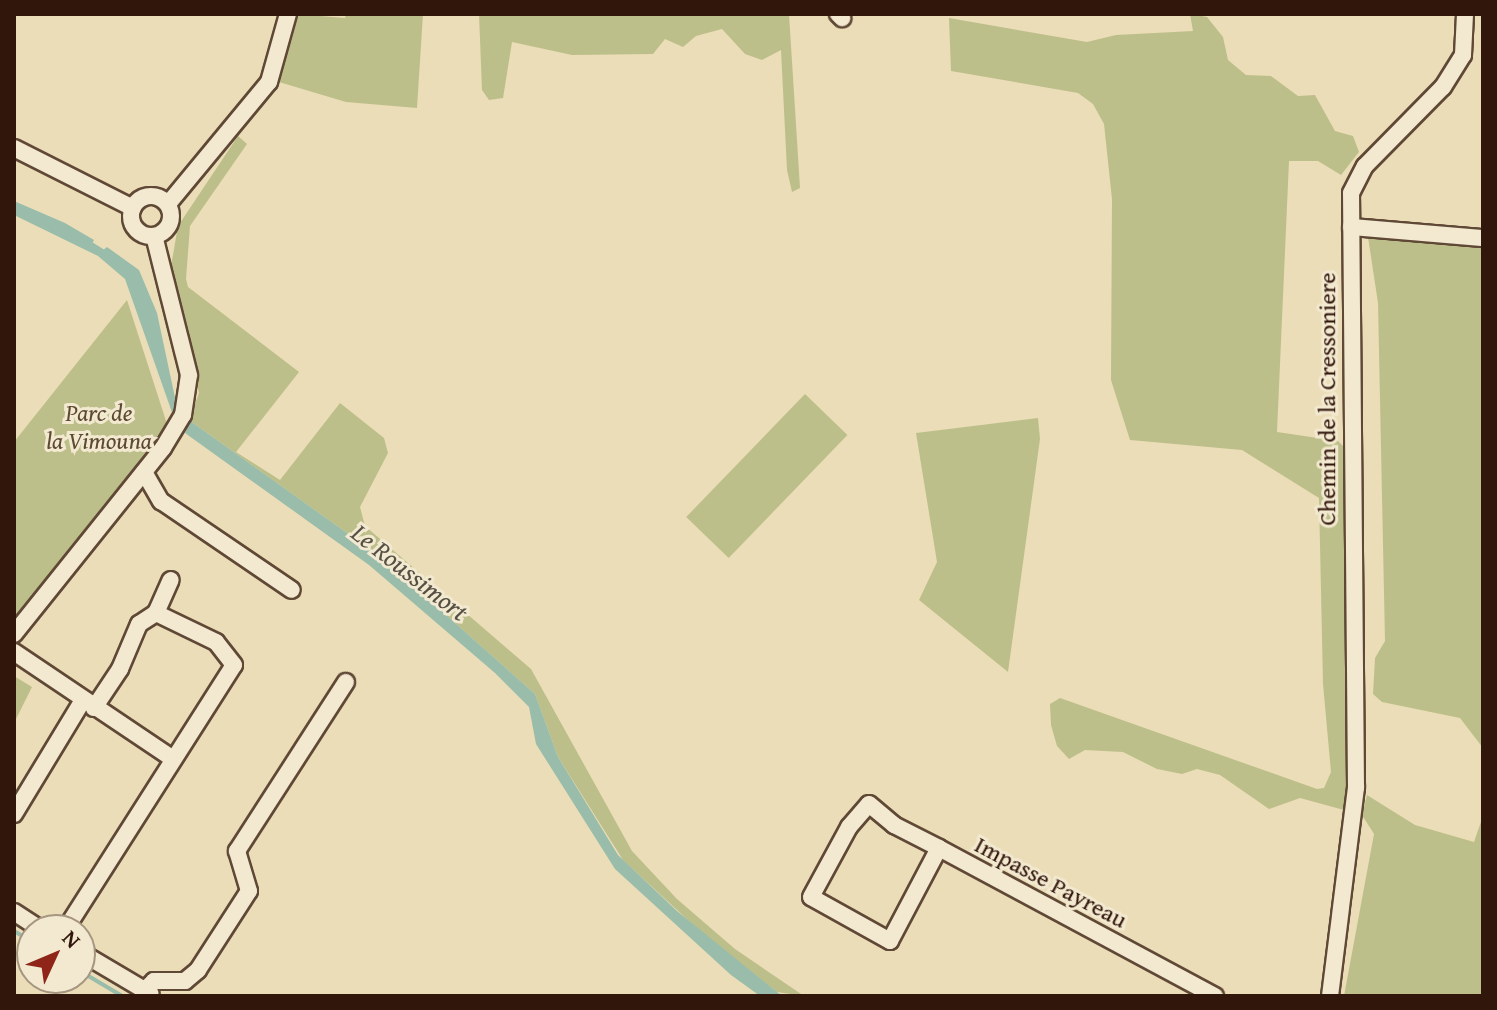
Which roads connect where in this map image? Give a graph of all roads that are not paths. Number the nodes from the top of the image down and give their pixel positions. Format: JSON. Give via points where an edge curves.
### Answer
{"nodes":[{"id":1,"x":288,"y":14,"type":"edge"},
{"id":2,"x":1465,"y":14,"type":"edge"},
{"id":3,"x":14,"y":148,"type":"edge"},
{"id":4,"x":168,"y":204,"type":"junction"},
{"id":5,"x":133,"y":208,"type":"junction"},
{"id":6,"x":1351,"y":227,"type":"junction"},
{"id":7,"x":154,"y":236,"type":"junction"},
{"id":8,"x":1483,"y":238,"type":"edge"},
{"id":9,"x":144,"y":472,"type":"junction"},
{"id":10,"x":171,"y":580,"type":"dead end"},
{"id":11,"x":292,"y":590,"type":"dead end"},
{"id":12,"x":156,"y":613,"type":"junction"},
{"id":13,"x":14,"y":635,"type":"edge"},
{"id":14,"x":14,"y":652,"type":"edge"},
{"id":15,"x":346,"y":682,"type":"dead end"},
{"id":16,"x":89,"y":704,"type":"junction"},
{"id":17,"x":173,"y":759,"type":"junction"},
{"id":18,"x":14,"y":814,"type":"edge"},
{"id":19,"x":939,"y":848,"type":"junction"},
{"id":20,"x":75,"y":914,"type":"edge"},
{"id":21,"x":96,"y":962,"type":"edge"},
{"id":22,"x":149,"y":993,"type":"edge"},
{"id":23,"x":1215,"y":996,"type":"edge"},
{"id":24,"x":1330,"y":996,"type":"edge"}],
"edges":[{"from":1,"to":4,"type":"street","via":[[269,82]]},
{"from":2,"to":6,"type":"street","name":"Chemin de la Cressoniere","via":[[1463,55],[1427,109],[1356,180]]},
{"from":3,"to":5,"type":"street"},
{"from":4,"to":5,"type":"street","via":[[149,196]]},
{"from":4,"to":7,"type":"street","via":[[169,224]]},
{"from":5,"to":7,"type":"street","via":[[137,230]]},
{"from":6,"to":8,"type":"street"},
{"from":6,"to":24,"type":"street","name":"Chemin de la Cressoniere","via":[[1357,748]]},
{"from":7,"to":9,"type":"street","via":[[189,375],[180,422]]},
{"from":9,"to":11,"type":"street","via":[[161,501]]},
{"from":9,"to":13,"type":"street"},
{"from":10,"to":12,"type":"street"},
{"from":12,"to":16,"type":"street","via":[[139,624],[120,669]]},
{"from":12,"to":17,"type":"street","via":[[216,642],[234,665],[227,684]]},
{"from":13,"to":14,"type":"street"},
{"from":14,"to":16,"type":"street"},
{"from":15,"to":22,"type":"street","via":[[237,851],[237,864],[249,877],[249,891],[198,970],[185,981],[154,981]]},
{"from":16,"to":17,"type":"street"},
{"from":16,"to":18,"type":"street"},
{"from":17,"to":20,"type":"street"},
{"from":19,"to":19,"type":"street","name":"Impasse Payreau","via":[[869,804],[849,827],[813,902],[890,941]]},
{"from":19,"to":23,"type":"street","name":"Impasse Payreau"},
{"from":21,"to":22,"type":"street"}]}
